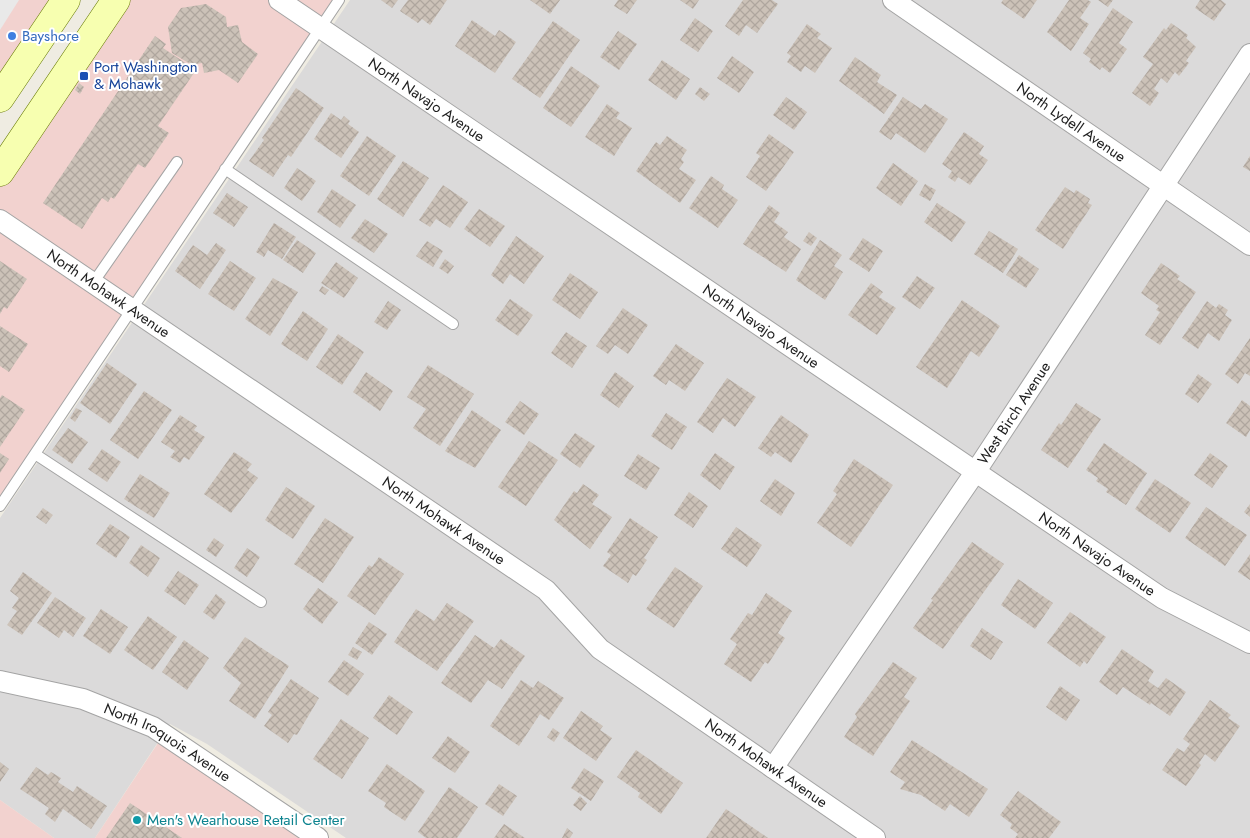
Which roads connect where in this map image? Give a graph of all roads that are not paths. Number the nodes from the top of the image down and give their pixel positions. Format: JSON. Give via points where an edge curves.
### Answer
{"nodes":[{"id":1,"x":66,"y":0,"type":"edge"},
{"id":2,"x":116,"y":0,"type":"edge"},
{"id":3,"x":279,"y":0,"type":"edge"},
{"id":4,"x":339,"y":0,"type":"edge"},
{"id":5,"x":893,"y":0,"type":"edge"},
{"id":6,"x":320,"y":27,"type":"junction"},
{"id":7,"x":1250,"y":54,"type":"edge"},
{"id":8,"x":0,"y":98,"type":"edge"},
{"id":9,"x":177,"y":162,"type":"dead end"},
{"id":10,"x":225,"y":169,"type":"junction"},
{"id":11,"x":0,"y":172,"type":"edge"},
{"id":12,"x":1163,"y":186,"type":"junction"},
{"id":13,"x":0,"y":220,"type":"edge"},
{"id":14,"x":1250,"y":245,"type":"edge"},
{"id":15,"x":94,"y":283,"type":"junction"},
{"id":16,"x":132,"y":308,"type":"junction"},
{"id":17,"x":453,"y":324,"type":"dead end"},
{"id":18,"x":35,"y":454,"type":"junction"},
{"id":19,"x":976,"y":471,"type":"junction"},
{"id":20,"x":0,"y":506,"type":"edge"},
{"id":21,"x":261,"y":602,"type":"dead end"},
{"id":22,"x":1250,"y":643,"type":"edge"},
{"id":23,"x":0,"y":682,"type":"edge"},
{"id":24,"x":773,"y":768,"type":"junction"},
{"id":25,"x":318,"y":838,"type":"edge"},
{"id":26,"x":875,"y":838,"type":"edge"}],
"edges":[{"from":1,"to":8,"type":"main road"},
{"from":2,"to":11,"type":"main road"},
{"from":3,"to":6,"type":"street","name":"North Navajo Avenue"},
{"from":4,"to":6,"type":"lane"},
{"from":5,"to":12,"type":"street","name":"North Lydell Avenue"},
{"from":6,"to":10,"type":"lane"},
{"from":6,"to":19,"type":"street","name":"North Navajo Avenue"},
{"from":7,"to":12,"type":"street","name":"West Birch Avenue"},
{"from":9,"to":15,"type":"lane"},
{"from":10,"to":16,"type":"lane"},
{"from":10,"to":17,"type":"lane"},
{"from":12,"to":14,"type":"street","name":"North Lydell Avenue"},
{"from":12,"to":19,"type":"street","name":"West Birch Avenue"},
{"from":13,"to":15,"type":"street","name":"North Mohawk Avenue"},
{"from":15,"to":16,"type":"street","name":"North Mohawk Avenue"},
{"from":16,"to":18,"type":"lane"},
{"from":16,"to":24,"type":"street","name":"North Mohawk Avenue","via":[[546,590],[600,649]]},
{"from":18,"to":20,"type":"lane"},
{"from":18,"to":21,"type":"lane"},
{"from":19,"to":22,"type":"street","name":"North Navajo Avenue","via":[[1162,598]]},
{"from":19,"to":24,"type":"street","name":"West Birch Avenue"},
{"from":23,"to":25,"type":"street","name":"North Iroquois Avenue","via":[[82,699],[153,728]]},
{"from":24,"to":26,"type":"street","name":"North Mohawk Avenue"}]}
